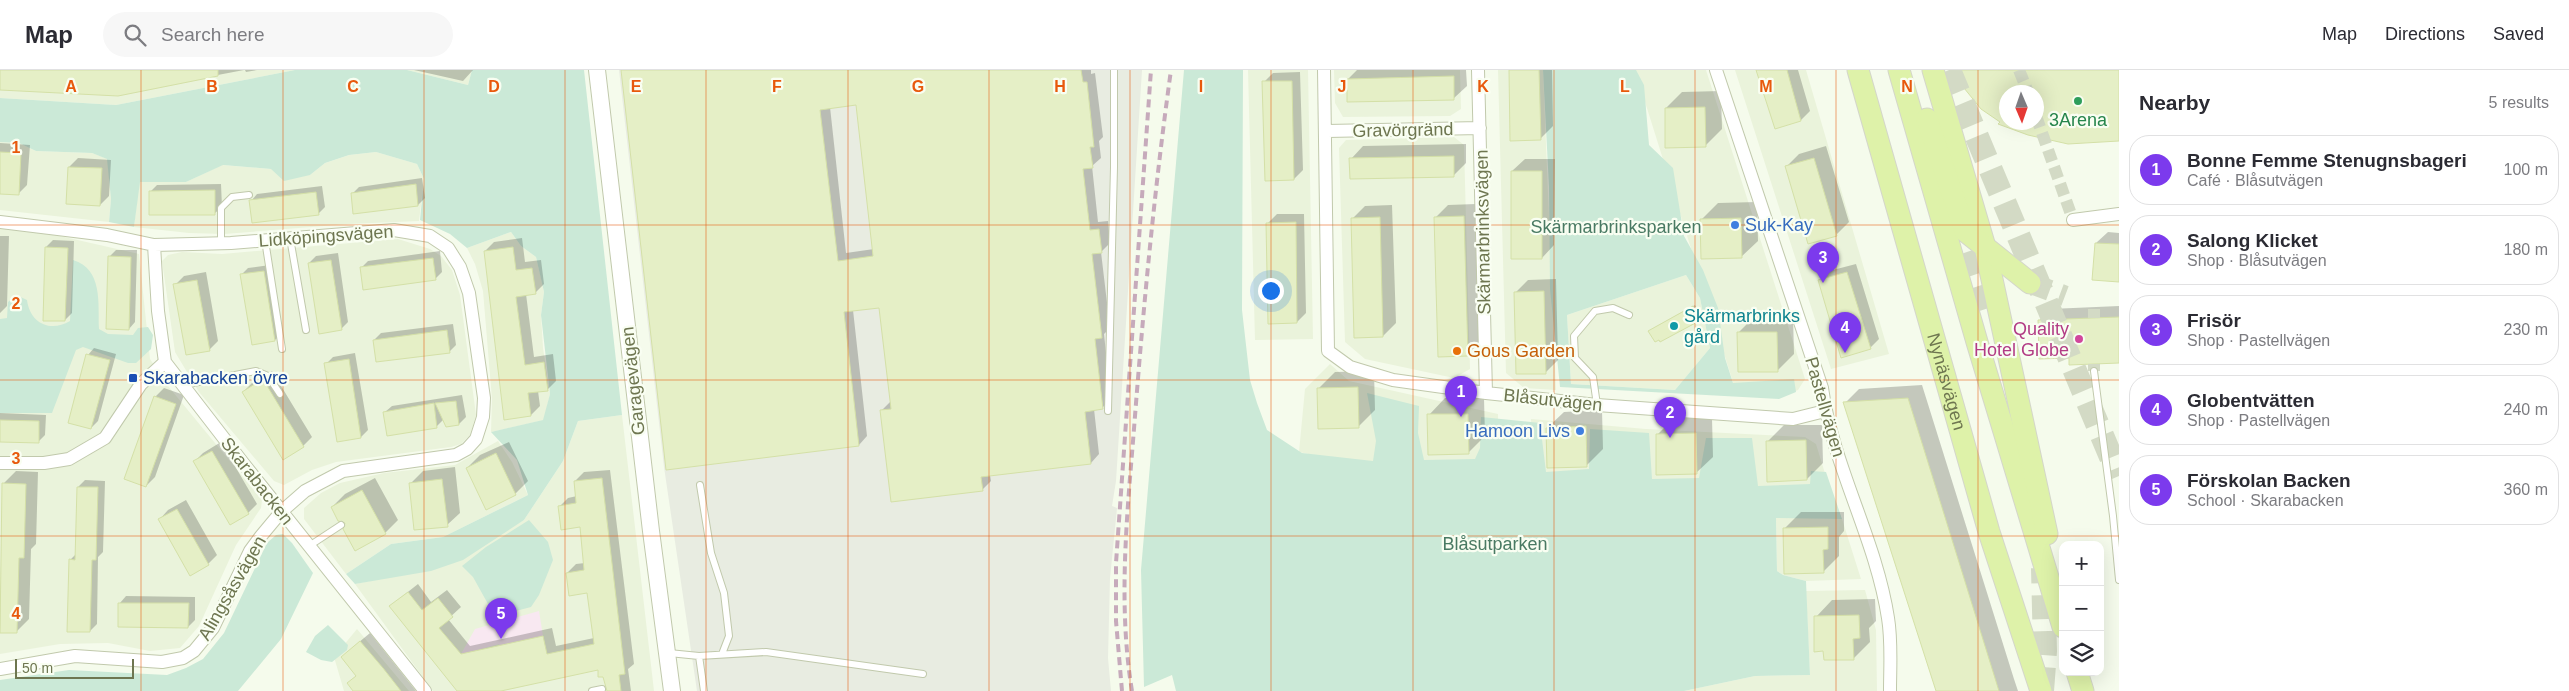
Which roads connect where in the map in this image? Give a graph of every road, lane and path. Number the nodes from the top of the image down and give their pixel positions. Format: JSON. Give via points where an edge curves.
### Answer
{"nodes":[{"id":1,"x":597,"y":70,"type":"edge"},
{"id":2,"x":1114,"y":70,"type":"edge"},
{"id":3,"x":1324,"y":70,"type":"edge"},
{"id":4,"x":1478,"y":70,"type":"edge"},
{"id":5,"x":1716,"y":70,"type":"edge"},
{"id":6,"x":1858,"y":70,"type":"edge"},
{"id":7,"x":1900,"y":70,"type":"edge"},
{"id":8,"x":1911,"y":70,"type":"edge"},
{"id":9,"x":1933,"y":70,"type":"edge"},
{"id":10,"x":1480,"y":128,"type":"junction"},
{"id":11,"x":1326,"y":131,"type":"junction"},
{"id":12,"x":248,"y":195,"type":"dead end"},
{"id":13,"x":2119,"y":214,"type":"edge"},
{"id":14,"x":2073,"y":220,"type":"dead end"},
{"id":15,"x":0,"y":222,"type":"edge"},
{"id":16,"x":290,"y":238,"type":"junction"},
{"id":17,"x":265,"y":240,"type":"junction"},
{"id":18,"x":221,"y":243,"type":"junction"},
{"id":19,"x":154,"y":245,"type":"junction"},
{"id":20,"x":1985,"y":247,"type":"junction"},
{"id":21,"x":2030,"y":284,"type":"tunnel mouth"},
{"id":22,"x":1629,"y":315,"type":"dead end"},
{"id":23,"x":306,"y":330,"type":"dead end"},
{"id":24,"x":282,"y":349,"type":"dead end"},
{"id":25,"x":165,"y":362,"type":"junction"},
{"id":26,"x":2094,"y":371,"type":"tunnel mouth"},
{"id":27,"x":183,"y":385,"type":"junction"},
{"id":28,"x":1486,"y":393,"type":"junction"},
{"id":29,"x":280,"y":394,"type":"dead end"},
{"id":30,"x":1596,"y":405,"type":"junction"},
{"id":31,"x":1108,"y":410,"type":"dead end"},
{"id":32,"x":1826,"y":414,"type":"junction"},
{"id":33,"x":0,"y":463,"type":"edge"},
{"id":34,"x":700,"y":485,"type":"dead end"},
{"id":35,"x":282,"y":512,"type":"junction"},
{"id":36,"x":341,"y":525,"type":"dead end"},
{"id":37,"x":309,"y":546,"type":"junction"},
{"id":38,"x":2119,"y":580,"type":"edge"},
{"id":39,"x":2059,"y":590,"type":"edge"},
{"id":40,"x":2059,"y":614,"type":"edge"},
{"id":41,"x":668,"y":653,"type":"junction"},
{"id":42,"x":722,"y":654,"type":"junction"},
{"id":43,"x":699,"y":656,"type":"junction"},
{"id":44,"x":0,"y":669,"type":"edge"},
{"id":45,"x":924,"y":674,"type":"dead end"},
{"id":46,"x":2078,"y":676,"type":"edge"},
{"id":47,"x":602,"y":689,"type":"dead end"},
{"id":48,"x":425,"y":691,"type":"edge"},
{"id":49,"x":592,"y":691,"type":"edge"},
{"id":50,"x":672,"y":691,"type":"edge"},
{"id":51,"x":704,"y":691,"type":"edge"},
{"id":52,"x":1890,"y":691,"type":"edge"},
{"id":53,"x":2041,"y":691,"type":"edge"},
{"id":54,"x":2083,"y":691,"type":"edge"}],
"edges":[{"from":1,"to":41,"type":"street","name":"Garagevägen","via":[[649,521]]},
{"from":2,"to":31,"type":"lane"},
{"from":3,"to":11,"type":"street","name":"Blåsutvägen"},
{"from":4,"to":10,"type":"street","name":"Skärmarbrinksvägen"},
{"from":5,"to":32,"type":"street","name":"Pastellvägen","via":[[1822,388]]},
{"from":6,"to":53,"type":"highway","name":"Nynäsvägen","via":[[1989,532]]},
{"from":7,"to":40,"type":"highway"},
{"from":8,"to":20,"type":"highway","via":[[1961,222],[1965,231]]},
{"from":9,"to":20,"type":"highway"},
{"from":10,"to":11,"type":"street","name":"Gravörgränd"},
{"from":10,"to":28,"type":"street","name":"Skärmarbrinksvägen"},
{"from":11,"to":28,"type":"street","name":"Blåsutvägen","via":[[1328,351],[1350,367],[1393,380]]},
{"from":12,"to":18,"type":"lane","via":[[232,196],[221,208]]},
{"from":13,"to":14,"type":"street"},
{"from":15,"to":19,"type":"street","name":"Lidköpingsvägen","via":[[108,235]]},
{"from":16,"to":17,"type":"street","name":"Lidköpingsvägen"},
{"from":16,"to":23,"type":"lane"},
{"from":16,"to":35,"type":"street","name":"Lidköpingsvägen","via":[[394,230],[430,236],[448,248],[460,267],[469,293],[484,398],[483,417],[476,439],[467,449],[456,455],[342,471],[305,491]]},
{"from":17,"to":18,"type":"street","name":"Lidköpingsvägen"},
{"from":17,"to":24,"type":"lane"},
{"from":18,"to":19,"type":"street","name":"Lidköpingsvägen"},
{"from":19,"to":25,"type":"street"},
{"from":20,"to":21,"type":"highway"},
{"from":20,"to":39,"type":"highway"},
{"from":22,"to":30,"type":"lane","via":[[1613,308],[1595,311],[1574,336],[1575,358],[1593,377]]},
{"from":25,"to":27,"type":"street","name":"Skarabacken"},
{"from":25,"to":33,"type":"street","via":[[141,384],[106,438],[69,458]]},
{"from":26,"to":38,"type":"lane"},
{"from":27,"to":29,"type":"lane","via":[[256,371],[268,376]]},
{"from":27,"to":35,"type":"street","name":"Skarabacken"},
{"from":28,"to":30,"type":"street","name":"Blåsutvägen"},
{"from":30,"to":32,"type":"street","name":"Blåsutvägen","via":[[1793,419]]},
{"from":32,"to":52,"type":"street","name":"Pastellvägen","via":[[1866,535],[1886,611]]},
{"from":34,"to":42,"type":"lane","via":[[711,553],[724,593],[729,636]]},
{"from":35,"to":37,"type":"street","name":"Skarabacken"},
{"from":35,"to":44,"type":"street","name":"Alingsåsvägen","via":[[250,551],[213,628],[194,651],[183,658],[162,662],[75,656]]},
{"from":36,"to":37,"type":"lane"},
{"from":37,"to":48,"type":"street","name":"Skarabacken"},
{"from":41,"to":43,"type":"lane"},
{"from":41,"to":50,"type":"street","name":"Garagevägen"},
{"from":42,"to":43,"type":"lane"},
{"from":42,"to":45,"type":"lane","via":[[766,652]]},
{"from":43,"to":51,"type":"lane"},
{"from":46,"to":54,"type":"highway"},
{"from":47,"to":49,"type":"lane"}]}
